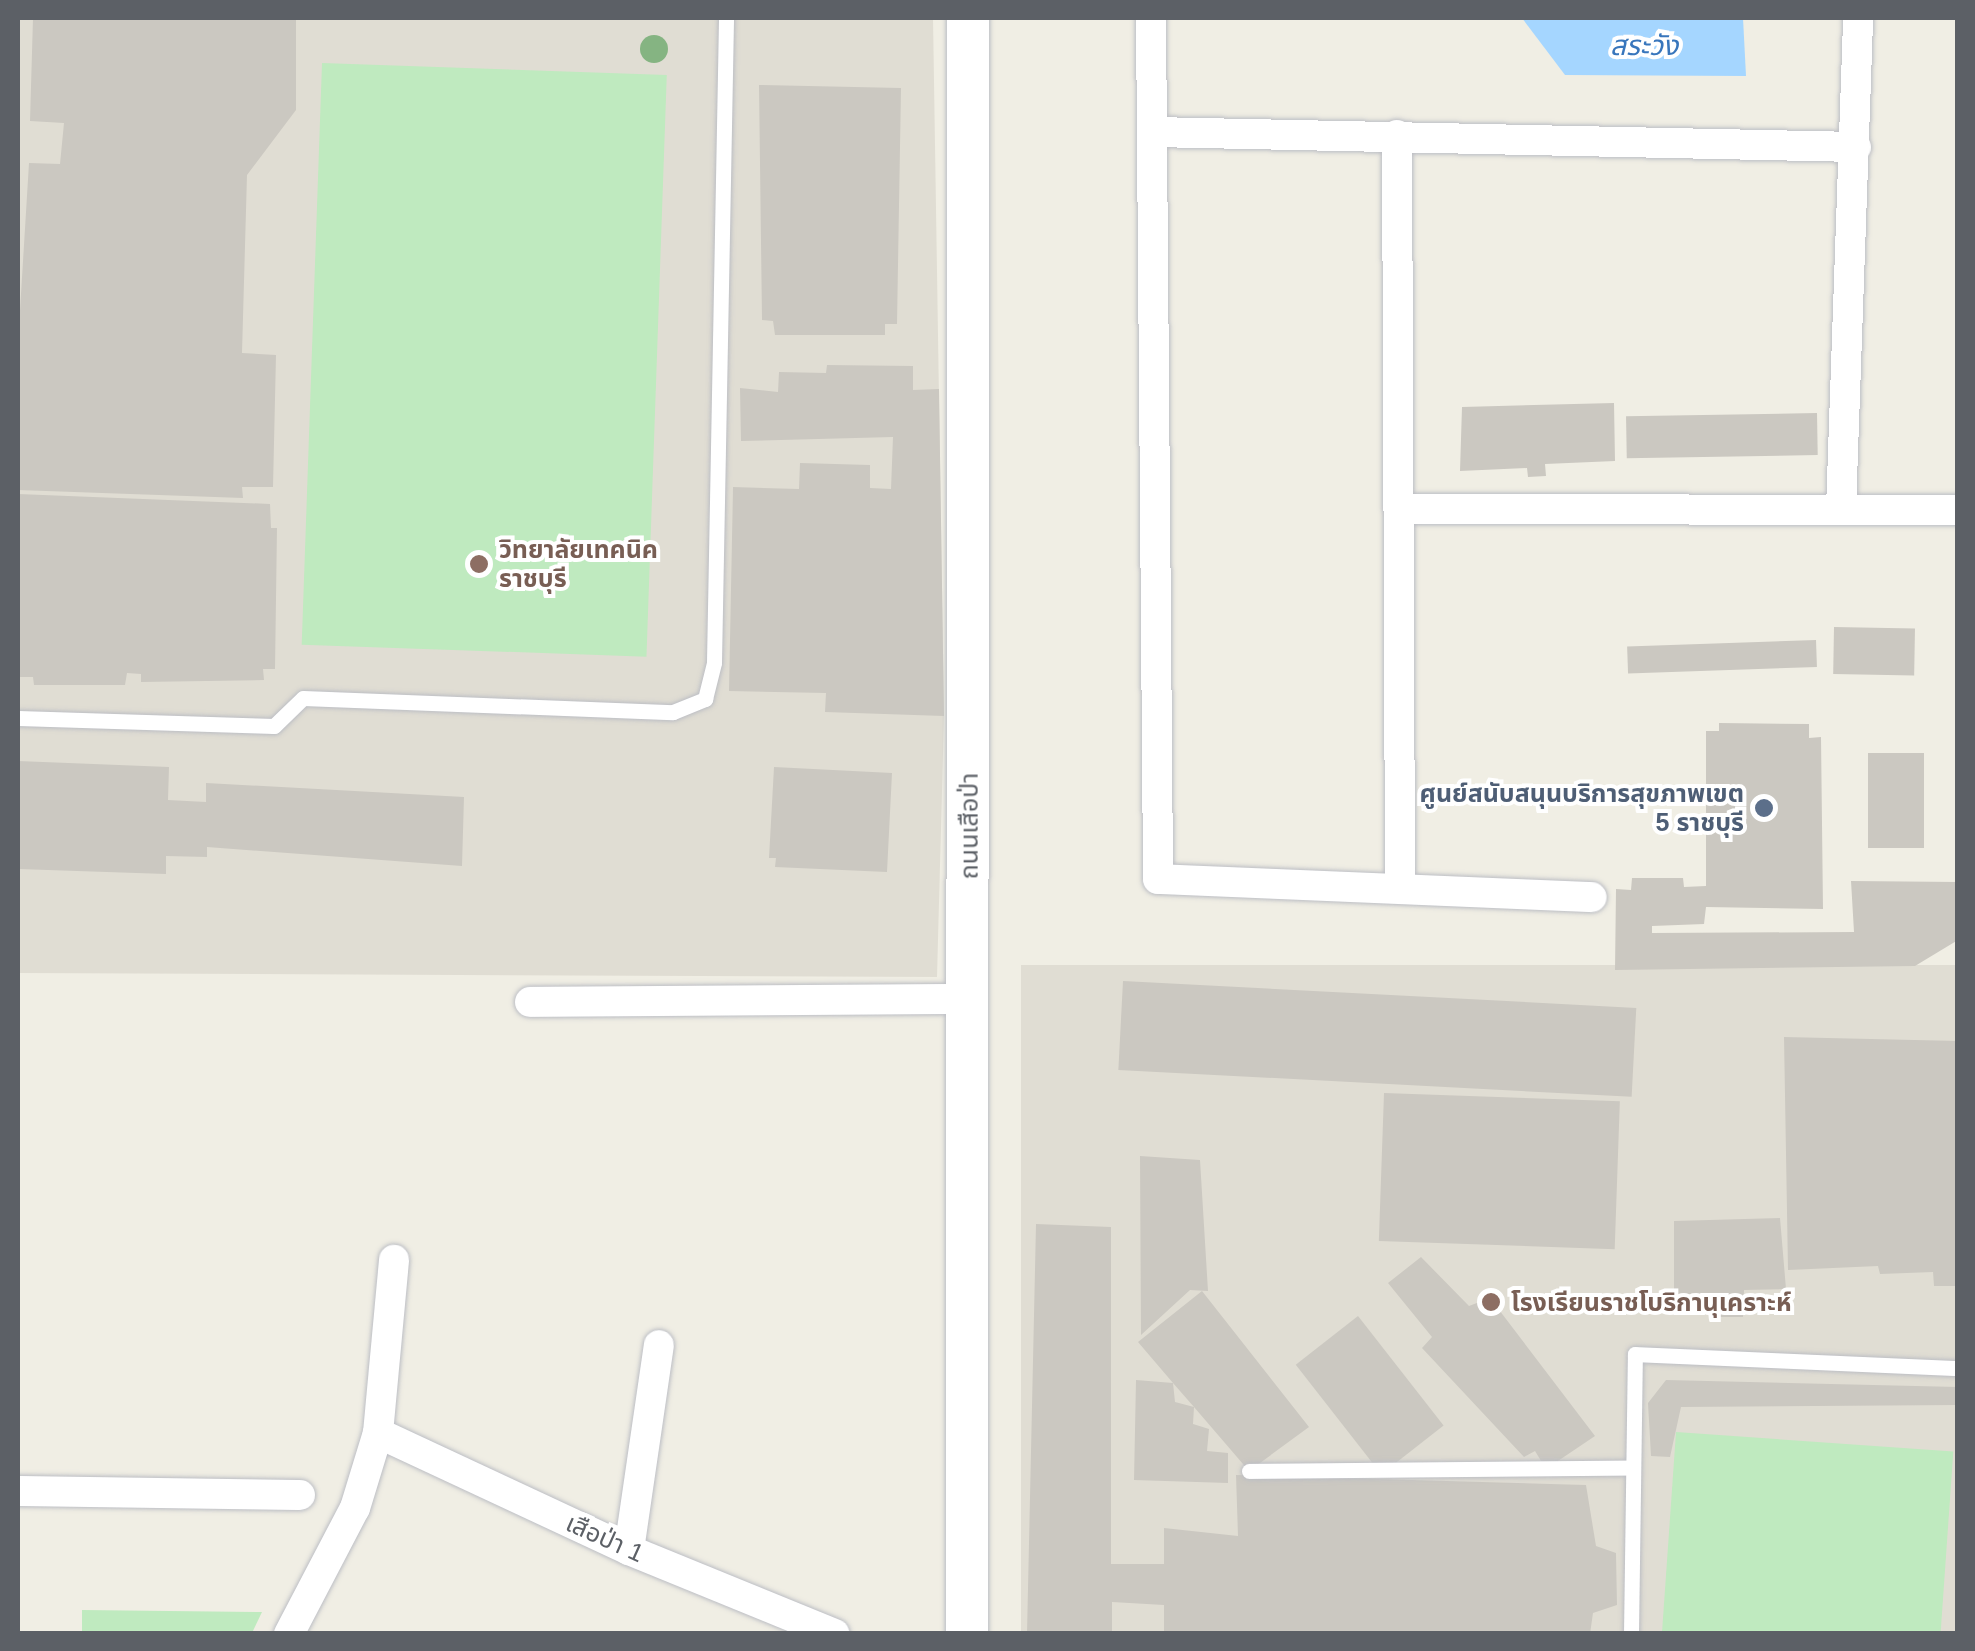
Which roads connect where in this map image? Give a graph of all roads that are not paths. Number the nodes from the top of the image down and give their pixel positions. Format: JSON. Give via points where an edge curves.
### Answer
{"nodes":[{"id":1,"x":726,"y":18,"type":"edge"},
{"id":2,"x":968,"y":18,"type":"edge"},
{"id":3,"x":1151,"y":18,"type":"edge"},
{"id":4,"x":1858,"y":18,"type":"edge"},
{"id":5,"x":1154,"y":132,"type":"junction"},
{"id":6,"x":1397,"y":135,"type":"junction"},
{"id":7,"x":1856,"y":147,"type":"junction"},
{"id":8,"x":1398,"y":509,"type":"junction"},
{"id":9,"x":1840,"y":509,"type":"junction"},
{"id":10,"x":1958,"y":510,"type":"edge"},
{"id":11,"x":18,"y":718,"type":"edge"},
{"id":12,"x":1400,"y":884,"type":"junction"},
{"id":13,"x":1592,"y":897,"type":"dead end"},
{"id":14,"x":969,"y":999,"type":"junction"},
{"id":15,"x":530,"y":1002,"type":"dead end"},
{"id":16,"x":394,"y":1260,"type":"dead end"},
{"id":17,"x":659,"y":1345,"type":"dead end"},
{"id":18,"x":1958,"y":1368,"type":"edge"},
{"id":19,"x":378,"y":1434,"type":"junction"},
{"id":20,"x":1629,"y":1468,"type":"junction"},
{"id":21,"x":1249,"y":1472,"type":"dead end"},
{"id":22,"x":18,"y":1491,"type":"edge"},
{"id":23,"x":300,"y":1495,"type":"dead end"},
{"id":24,"x":629,"y":1550,"type":"junction"},
{"id":25,"x":289,"y":1634,"type":"edge"},
{"id":26,"x":835,"y":1634,"type":"edge"},
{"id":27,"x":967,"y":1634,"type":"edge"},
{"id":28,"x":1630,"y":1634,"type":"edge"}],
"edges":[{"from":1,"to":11,"type":"lane","via":[[714,662],[705,699],[673,712],[303,698],[274,726]]},
{"from":2,"to":14,"type":"street","name":"ถนนเสือป่า"},
{"from":3,"to":5,"type":"street"},
{"from":4,"to":7,"type":"street"},
{"from":5,"to":6,"type":"street"},
{"from":5,"to":12,"type":"street","via":[[1158,879]]},
{"from":6,"to":7,"type":"street"},
{"from":6,"to":8,"type":"street"},
{"from":7,"to":9,"type":"street"},
{"from":8,"to":9,"type":"street"},
{"from":8,"to":12,"type":"street"},
{"from":9,"to":10,"type":"street"},
{"from":12,"to":13,"type":"street"},
{"from":14,"to":15,"type":"street"},
{"from":14,"to":27,"type":"street","name":"ถนนเสือป่า"},
{"from":16,"to":19,"type":"street"},
{"from":17,"to":24,"type":"street"},
{"from":18,"to":20,"type":"lane","via":[[1636,1354]]},
{"from":19,"to":24,"type":"street","name":"เสือป่า 1"},
{"from":19,"to":25,"type":"street","via":[[354,1508]]},
{"from":20,"to":21,"type":"lane"},
{"from":20,"to":28,"type":"lane"},
{"from":22,"to":23,"type":"street"},
{"from":24,"to":26,"type":"street","name":"เสือป่า 1"}]}
